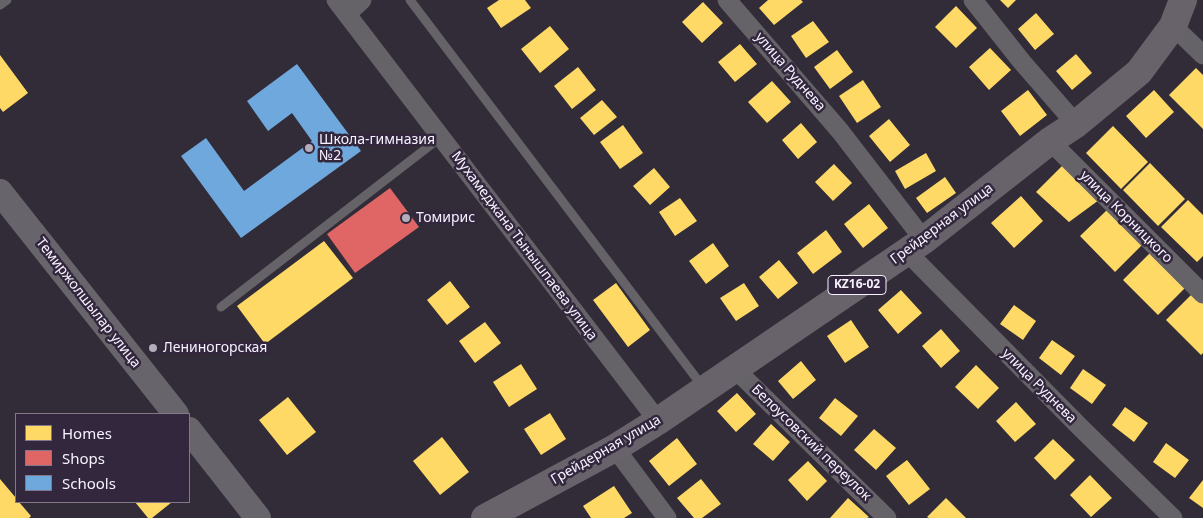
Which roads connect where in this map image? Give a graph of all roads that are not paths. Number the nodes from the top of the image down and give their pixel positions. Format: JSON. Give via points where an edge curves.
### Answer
{"nodes":[{"id":1,"x":7,"y":0,"type":"edge"},
{"id":2,"x":362,"y":0,"type":"edge"},
{"id":3,"x":410,"y":0,"type":"edge"},
{"id":4,"x":727,"y":0,"type":"edge"},
{"id":5,"x":974,"y":0,"type":"edge"},
{"id":6,"x":1183,"y":0,"type":"edge"},
{"id":7,"x":0,"y":5,"type":"edge"},
{"id":8,"x":341,"y":7,"type":"edge"},
{"id":9,"x":1173,"y":26,"type":"junction"},
{"id":10,"x":1203,"y":55,"type":"edge"},
{"id":11,"x":1076,"y":124,"type":"junction"},
{"id":12,"x":441,"y":137,"type":"junction"},
{"id":13,"x":1050,"y":141,"type":"junction"},
{"id":14,"x":0,"y":192,"type":"edge"},
{"id":15,"x":915,"y":246,"type":"junction"},
{"id":16,"x":1203,"y":294,"type":"edge"},
{"id":17,"x":220,"y":307,"type":"dead end"},
{"id":18,"x":734,"y":368,"type":"junction"},
{"id":19,"x":705,"y":389,"type":"junction"},
{"id":20,"x":175,"y":413,"type":"edge"},
{"id":21,"x":658,"y":421,"type":"junction"},
{"id":22,"x":190,"y":431,"type":"edge"},
{"id":23,"x":615,"y":448,"type":"junction"},
{"id":24,"x":258,"y":518,"type":"edge"},
{"id":25,"x":485,"y":518,"type":"edge"},
{"id":26,"x":667,"y":518,"type":"edge"},
{"id":27,"x":887,"y":518,"type":"edge"},
{"id":28,"x":1173,"y":518,"type":"edge"}],
"edges":[{"from":1,"to":7,"type":"lane"},
{"from":2,"to":8,"type":"street"},
{"from":3,"to":19,"type":"lane"},
{"from":4,"to":15,"type":"street","name":"улица Руднева","via":[[840,130]]},
{"from":5,"to":11,"type":"street"},
{"from":6,"to":9,"type":"main road","name":"Грейдерная улица","number":"KZ16-02"},
{"from":8,"to":12,"type":"street","name":"Мухамеджана Тынышпаева улица"},
{"from":9,"to":10,"type":"street"},
{"from":9,"to":11,"type":"main road","name":"Грейдерная улица","number":"KZ16-02","via":[[1139,72]]},
{"from":11,"to":13,"type":"main road","name":"Грейдерная улица","number":"KZ16-02"},
{"from":12,"to":17,"type":"lane"},
{"from":12,"to":21,"type":"street","name":"Мухамеджана Тынышпаева улица"},
{"from":13,"to":15,"type":"main road","name":"Грейдерная улица","number":"KZ16-02"},
{"from":13,"to":16,"type":"street","name":"улица Корницкого"},
{"from":14,"to":20,"type":"street","name":"Темиржолшылар улица"},
{"from":15,"to":18,"type":"main road","name":"Грейдерная улица","number":"KZ16-02"},
{"from":15,"to":28,"type":"street","name":"улица Руднева","via":[[1082,429]]},
{"from":18,"to":19,"type":"main road","name":"Грейдерная улица","number":"KZ16-02"},
{"from":18,"to":27,"type":"street","name":"Белоусовский переулок"},
{"from":19,"to":21,"type":"main road","name":"Грейдерная улица","number":"KZ16-02"},
{"from":21,"to":23,"type":"main road","name":"Грейдерная улица","number":"KZ16-02"},
{"from":22,"to":24,"type":"street"},
{"from":23,"to":25,"type":"main road","name":"Грейдерная улица","number":"KZ16-02"},
{"from":23,"to":26,"type":"street"}]}
